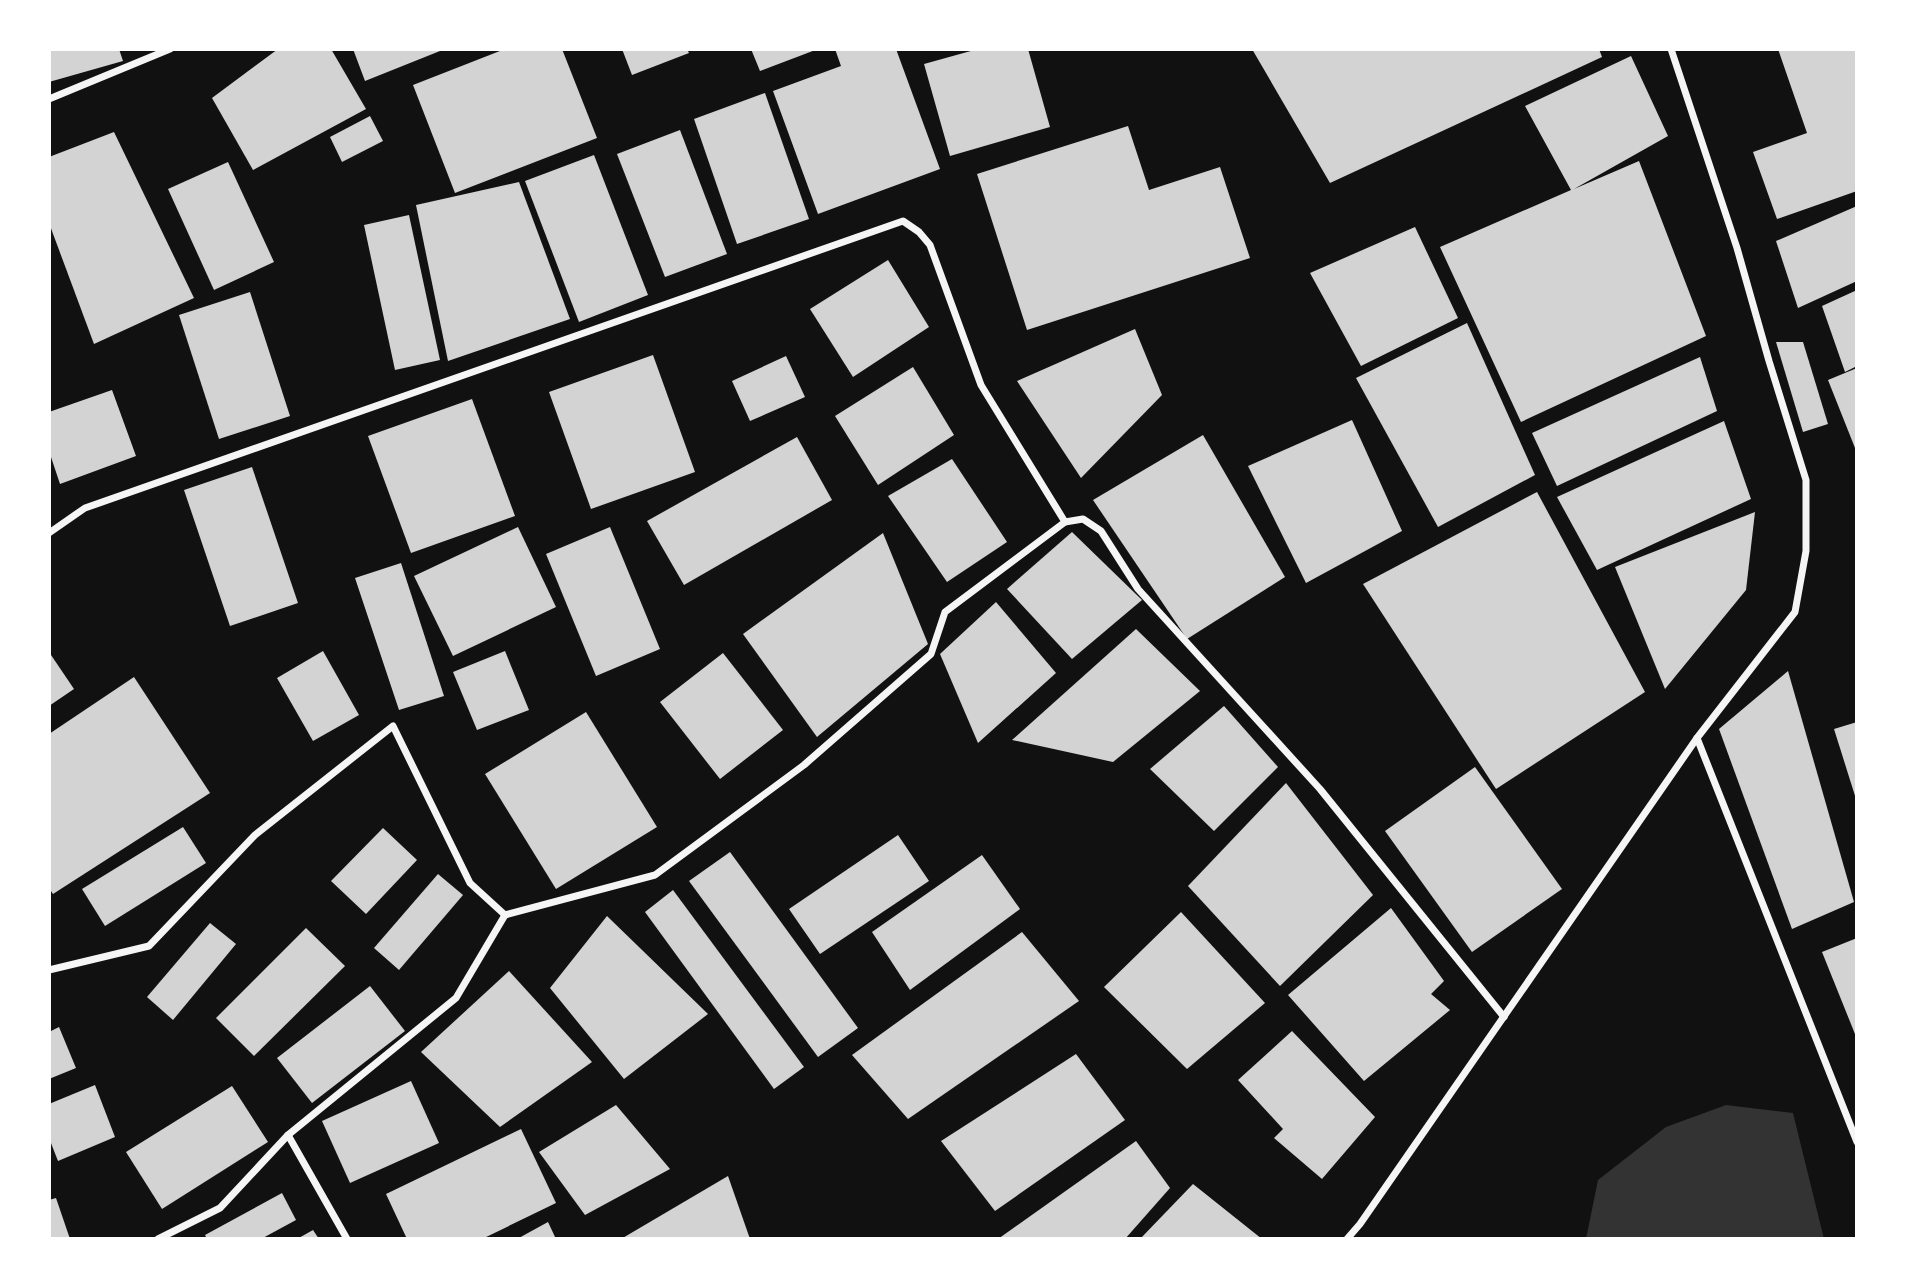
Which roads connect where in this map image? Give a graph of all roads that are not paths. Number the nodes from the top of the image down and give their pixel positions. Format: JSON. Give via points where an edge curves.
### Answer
{"nodes":[{"id":1,"x":170,"y":49,"type":"edge"},
{"id":2,"x":1671,"y":49,"type":"edge"},
{"id":3,"x":49,"y":99,"type":"edge"},
{"id":4,"x":1065,"y":522,"type":"junction"},
{"id":5,"x":49,"y":533,"type":"edge"},
{"id":6,"x":1697,"y":738,"type":"junction"},
{"id":7,"x":505,"y":915,"type":"junction"},
{"id":8,"x":49,"y":970,"type":"edge"},
{"id":9,"x":1504,"y":1017,"type":"junction"},
{"id":10,"x":288,"y":1135,"type":"junction"},
{"id":11,"x":1857,"y":1142,"type":"edge"},
{"id":12,"x":158,"y":1239,"type":"edge"},
{"id":13,"x":347,"y":1239,"type":"edge"},
{"id":14,"x":1347,"y":1239,"type":"edge"}],
"edges":[{"from":1,"to":3,"type":"street"},
{"from":2,"to":6,"type":"street","via":[[1738,248],[1806,480],[1805,551],[1795,612]]},
{"from":4,"to":5,"type":"street","via":[[981,385],[930,245],[903,221],[85,508]]},
{"from":4,"to":7,"type":"street","via":[[945,612],[931,653],[804,765],[654,875]]},
{"from":4,"to":9,"type":"street","via":[[1083,519],[1101,531],[1138,589],[1320,789]]},
{"from":6,"to":9,"type":"street"},
{"from":6,"to":11,"type":"street"},
{"from":7,"to":8,"type":"street","via":[[470,883],[393,726],[255,835],[149,946]]},
{"from":7,"to":10,"type":"street","via":[[456,998]]},
{"from":9,"to":14,"type":"street"},
{"from":10,"to":12,"type":"street","via":[[219,1208]]},
{"from":10,"to":13,"type":"street"}]}
